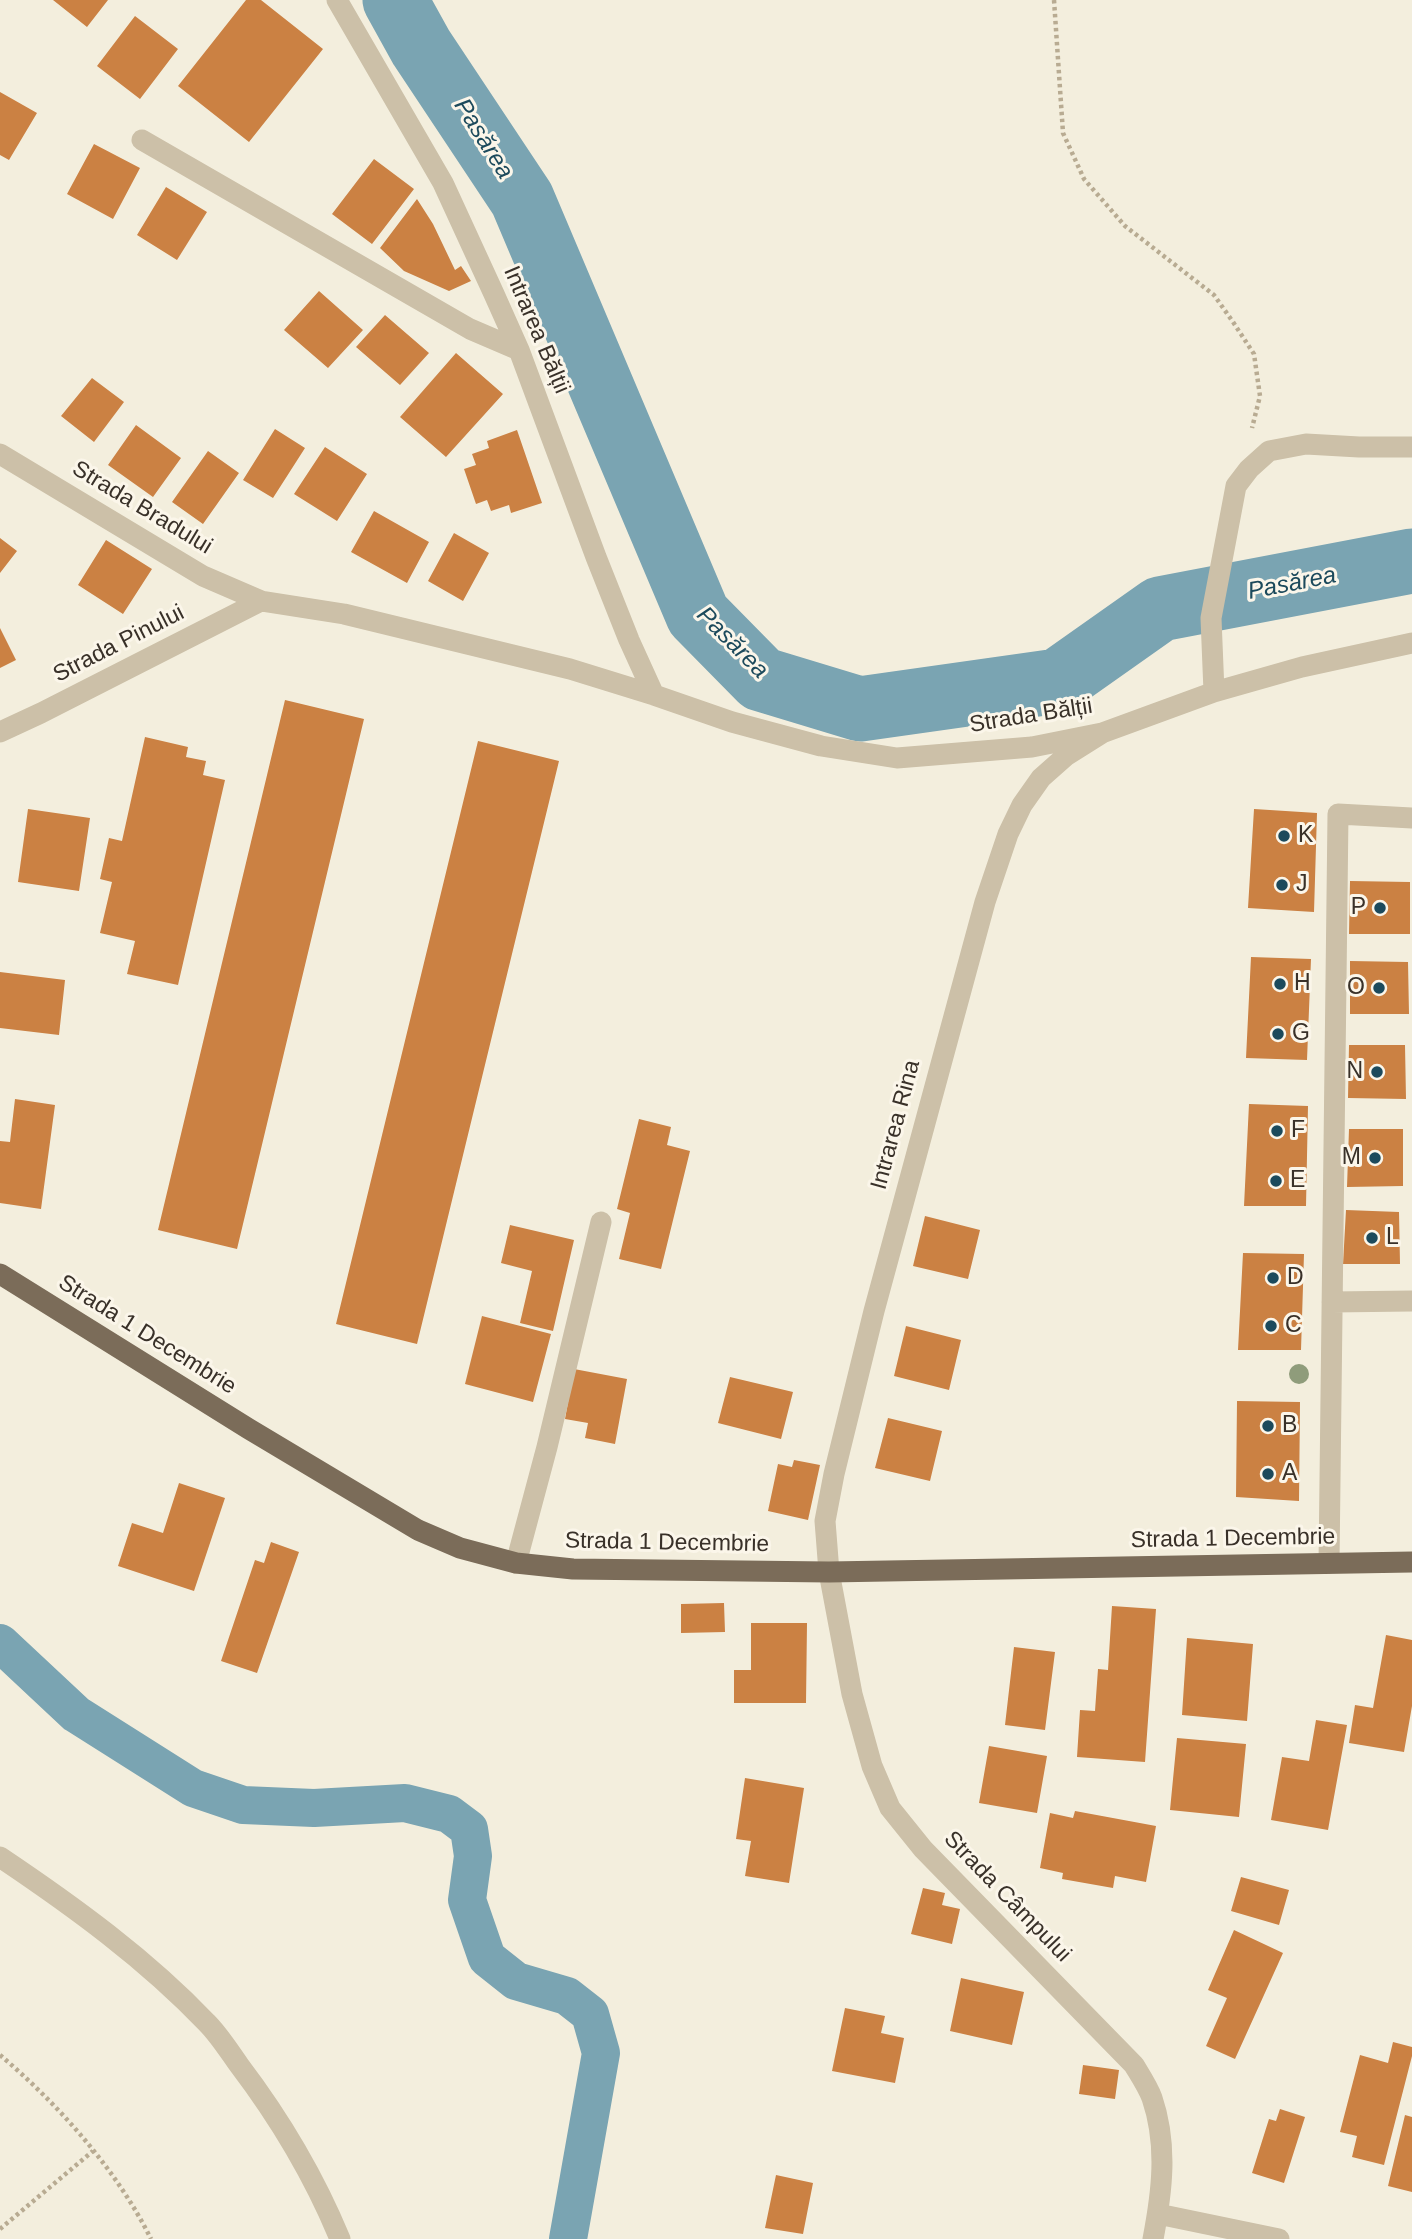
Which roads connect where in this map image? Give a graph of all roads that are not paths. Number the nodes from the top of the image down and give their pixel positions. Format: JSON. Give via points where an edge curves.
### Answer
{"nodes":[{"id":1,"x":337,"y":0,"type":"edge"},
{"id":2,"x":142,"y":140,"type":"dead end"},
{"id":3,"x":519,"y":349,"type":"junction"},
{"id":4,"x":1412,"y":447,"type":"edge"},
{"id":5,"x":0,"y":454,"type":"edge"},
{"id":6,"x":261,"y":601,"type":"junction"},
{"id":7,"x":1412,"y":643,"type":"edge"},
{"id":8,"x":1214,"y":692,"type":"junction"},
{"id":9,"x":654,"y":695,"type":"junction"},
{"id":10,"x":0,"y":732,"type":"edge"},
{"id":11,"x":1102,"y":733,"type":"junction"},
{"id":12,"x":1412,"y":818,"type":"edge"},
{"id":13,"x":601,"y":1222,"type":"dead end"},
{"id":14,"x":0,"y":1274,"type":"edge"},
{"id":15,"x":1412,"y":1301,"type":"edge"},
{"id":16,"x":1332,"y":1302,"type":"junction"},
{"id":17,"x":1412,"y":1562,"type":"edge"},
{"id":18,"x":516,"y":1563,"type":"junction"},
{"id":19,"x":1329,"y":1563,"type":"junction"},
{"id":20,"x":829,"y":1572,"type":"junction"},
{"id":21,"x":0,"y":1857,"type":"edge"},
{"id":22,"x":1158,"y":2214,"type":"junction"},
{"id":23,"x":340,"y":2239,"type":"edge"},
{"id":24,"x":1153,"y":2239,"type":"edge"},
{"id":25,"x":1279,"y":2239,"type":"edge"}],
"edges":[{"from":1,"to":3,"type":"street","name":"Intrarea Bălții","via":[[443,183]]},
{"from":2,"to":3,"type":"street","via":[[470,329]]},
{"from":3,"to":9,"type":"street","name":"Intrarea Bălții","via":[[596,557]]},
{"from":4,"to":8,"type":"street","via":[[1306,444],[1269,451],[1249,469],[1236,486],[1211,618]]},
{"from":5,"to":6,"type":"street","name":"Strada Bradului","via":[[203,576]]},
{"from":6,"to":9,"type":"street","name":"Strada Bradului","via":[[344,614],[570,669]]},
{"from":6,"to":10,"type":"street","name":"Strada Pinului"},
{"from":7,"to":8,"type":"street","name":"Strada Bălții"},
{"from":8,"to":11,"type":"street","name":"Strada Bălții"},
{"from":9,"to":11,"type":"street","name":"Strada Bălții","via":[[821,746],[897,758],[1032,747]]},
{"from":11,"to":20,"type":"street","name":"Intrarea Rina","via":[[1041,778],[1021,805],[985,902],[834,1474],[825,1521]]},
{"from":12,"to":16,"type":"street","via":[[1338,814]]},
{"from":13,"to":18,"type":"street"},
{"from":14,"to":18,"type":"main road","name":"Strada 1 Decembrie","via":[[380,1509],[460,1548]]},
{"from":15,"to":16,"type":"street"},
{"from":16,"to":19,"type":"street"},
{"from":17,"to":19,"type":"main road","name":"Strada 1 Decembrie"},
{"from":18,"to":20,"type":"main road","name":"Strada 1 Decembrie","via":[[573,1569]]},
{"from":19,"to":20,"type":"main road","name":"Strada 1 Decembrie"},
{"from":20,"to":22,"type":"street","name":"Strada Câmpului","via":[[852,1694],[872,1766],[890,1808],[923,1849],[1134,2065],[1151,2096],[1159,2126],[1163,2167]]},
{"from":21,"to":23,"type":"street","via":[[106,1932],[209,2024],[296,2148]]},
{"from":22,"to":24,"type":"street","name":"Strada Câmpului"},
{"from":22,"to":25,"type":"street"}]}
